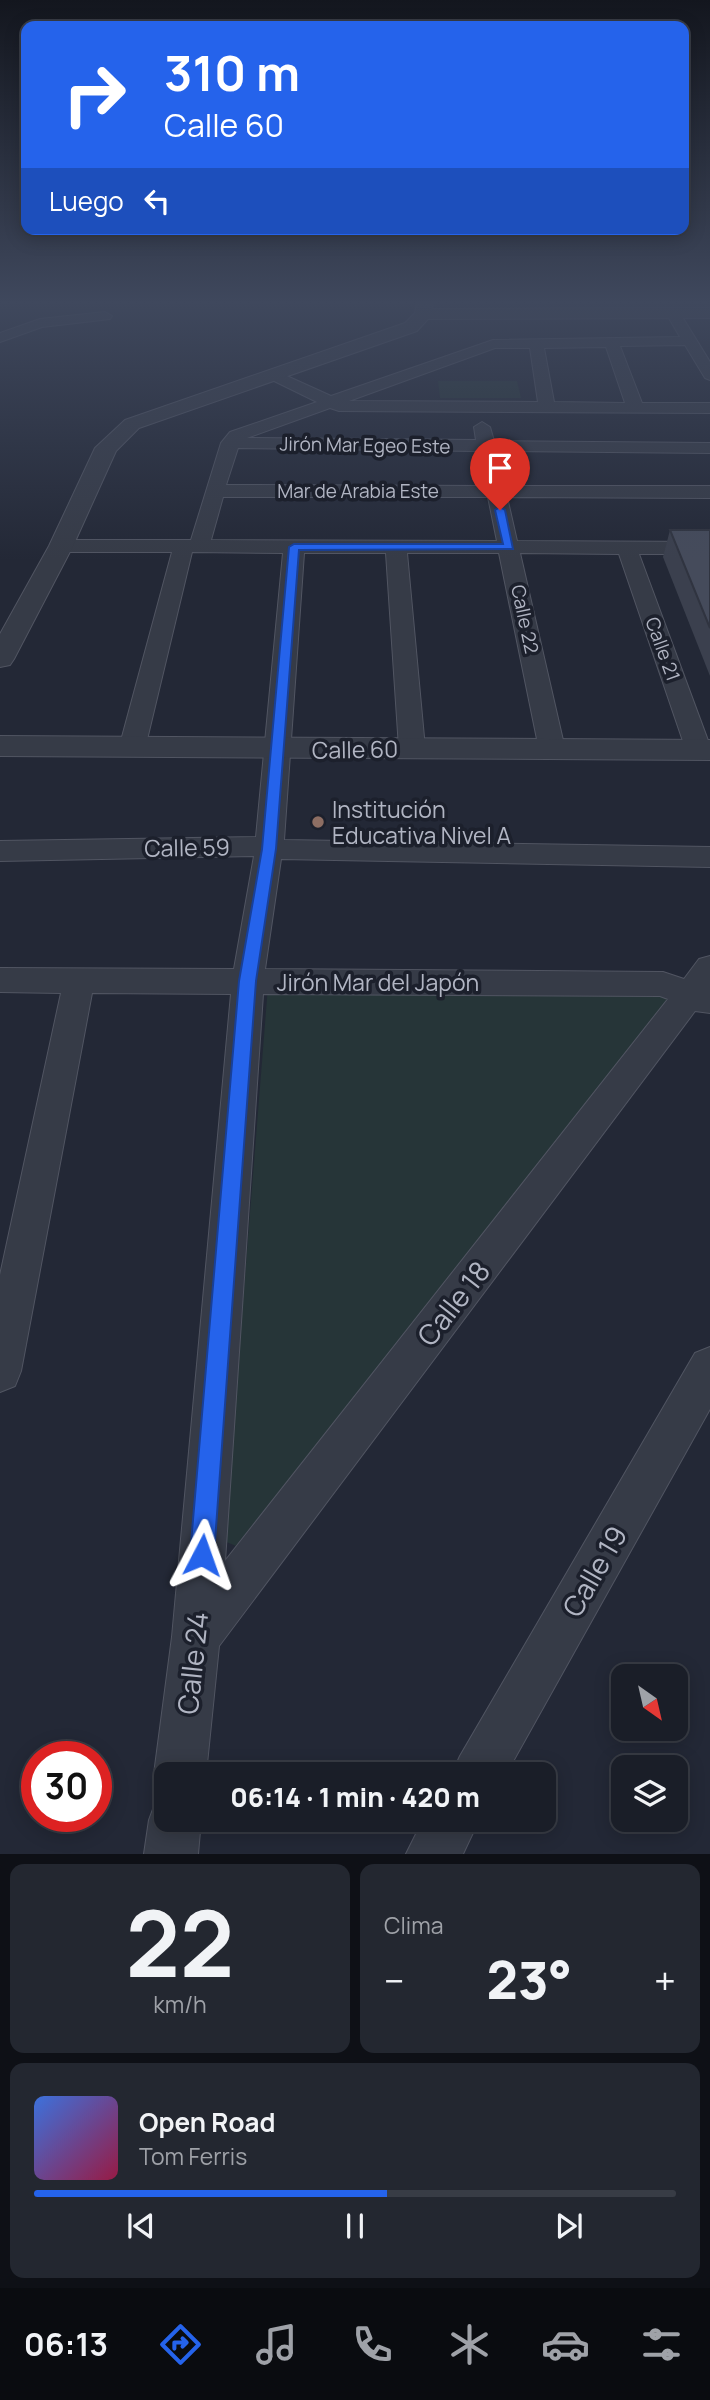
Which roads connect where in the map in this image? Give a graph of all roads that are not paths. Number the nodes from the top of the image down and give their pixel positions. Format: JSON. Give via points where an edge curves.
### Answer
{"nodes":[{"id":1,"x":240,"y":387,"type":"edge"},
{"id":2,"x":295,"y":387,"type":"edge"},
{"id":3,"x":373,"y":387,"type":"edge"},
{"id":4,"x":544,"y":387,"type":"edge"},
{"id":5,"x":628,"y":387,"type":"edge"},
{"id":6,"x":327,"y":403,"type":"junction"},
{"id":7,"x":479,"y":406,"type":"junction"},
{"id":8,"x":547,"y":407,"type":"junction"},
{"id":9,"x":635,"y":407,"type":"junction"},
{"id":10,"x":710,"y":408,"type":"edge"},
{"id":11,"x":230,"y":443,"type":"junction"},
{"id":12,"x":485,"y":446,"type":"junction"},
{"id":13,"x":710,"y":448,"type":"edge"},
{"id":14,"x":216,"y":491,"type":"junction"},
{"id":15,"x":495,"y":492,"type":"junction"},
{"id":16,"x":710,"y":492,"type":"edge"},
{"id":17,"x":61,"y":546,"type":"junction"},
{"id":18,"x":191,"y":546,"type":"junction"},
{"id":19,"x":294,"y":547,"type":"junction"},
{"id":20,"x":396,"y":547,"type":"junction"},
{"id":21,"x":509,"y":547,"type":"junction"},
{"id":22,"x":627,"y":547,"type":"junction"},
{"id":23,"x":710,"y":548,"type":"edge"},
{"id":24,"x":0,"y":659,"type":"edge"},
{"id":25,"x":0,"y":746,"type":"edge"},
{"id":26,"x":132,"y":748,"type":"junction"},
{"id":27,"x":412,"y":748,"type":"junction"},
{"id":28,"x":275,"y":749,"type":"junction"},
{"id":29,"x":552,"y":749,"type":"junction"},
{"id":30,"x":704,"y":750,"type":"edge"},
{"id":31,"x":269,"y":849,"type":"junction"},
{"id":32,"x":0,"y":851,"type":"edge"},
{"id":33,"x":710,"y":857,"type":"edge"},
{"id":34,"x":0,"y":980,"type":"edge"},
{"id":35,"x":79,"y":981,"type":"junction"},
{"id":36,"x":248,"y":981,"type":"junction"},
{"id":37,"x":704,"y":988,"type":"edge"},
{"id":38,"x":710,"y":1368,"type":"edge"},
{"id":39,"x":0,"y":1371,"type":"edge"},
{"id":40,"x":196,"y":1637,"type":"junction"},
{"id":41,"x":181,"y":1762,"type":"edge"},
{"id":42,"x":485,"y":1762,"type":"edge"},
{"id":43,"x":173,"y":1832,"type":"edge"},
{"id":44,"x":446,"y":1832,"type":"edge"},
{"id":45,"x":171,"y":1854,"type":"edge"},
{"id":46,"x":433,"y":1854,"type":"edge"}],
"edges":[{"from":1,"to":17,"type":"street","via":[[132,424],[118,434],[106,448]]},
{"from":2,"to":6,"type":"street"},
{"from":3,"to":6,"type":"street"},
{"from":4,"to":8,"type":"street"},
{"from":5,"to":9,"type":"street"},
{"from":6,"to":7,"type":"street"},
{"from":6,"to":11,"type":"street","via":[[236,436]]},
{"from":7,"to":8,"type":"street"},
{"from":7,"to":12,"type":"street","name":"Calle 22"},
{"from":8,"to":9,"type":"street"},
{"from":9,"to":10,"type":"street"},
{"from":11,"to":12,"type":"street","name":"Jirón Mar Egeo Este"},
{"from":11,"to":14,"type":"street"},
{"from":12,"to":13,"type":"street","name":"Jirón Mar Egeo Este"},
{"from":12,"to":15,"type":"street","name":"Calle 22"},
{"from":14,"to":15,"type":"street","name":"Mar de Arabia Este"},
{"from":14,"to":18,"type":"street"},
{"from":15,"to":16,"type":"street","name":"Mar de Arabia Este"},
{"from":15,"to":21,"type":"street","name":"Calle 22"},
{"from":17,"to":18,"type":"street"},
{"from":17,"to":24,"type":"street"},
{"from":18,"to":19,"type":"street"},
{"from":18,"to":26,"type":"street"},
{"from":19,"to":20,"type":"street"},
{"from":19,"to":28,"type":"street","name":"Calle 24"},
{"from":20,"to":21,"type":"street"},
{"from":20,"to":27,"type":"street"},
{"from":21,"to":22,"type":"street"},
{"from":21,"to":29,"type":"street","name":"Calle 22"},
{"from":22,"to":23,"type":"street"},
{"from":22,"to":30,"type":"street","name":"Calle 21"},
{"from":25,"to":26,"type":"street","name":"Calle 60"},
{"from":26,"to":28,"type":"street","name":"Calle 60"},
{"from":27,"to":28,"type":"street","name":"Calle 60"},
{"from":27,"to":29,"type":"street","name":"Calle 60"},
{"from":28,"to":31,"type":"street","name":"Calle 24"},
{"from":29,"to":30,"type":"street","name":"Calle 60"},
{"from":31,"to":32,"type":"street","name":"Calle 59"},
{"from":31,"to":33,"type":"street","name":"Calle 59"},
{"from":31,"to":36,"type":"street","name":"Calle 24"},
{"from":34,"to":35,"type":"street","name":"Jirón Mar del Japón"},
{"from":35,"to":36,"type":"street","name":"Jirón Mar del Japón"},
{"from":35,"to":39,"type":"street"},
{"from":36,"to":37,"type":"street","name":"Jirón Mar del Japón"},
{"from":36,"to":40,"type":"street","name":"Calle 24"},
{"from":37,"to":40,"type":"street","name":"Calle 18"},
{"from":38,"to":42,"type":"street","name":"Calle 19"},
{"from":40,"to":41,"type":"street","name":"Calle 24"},
{"from":43,"to":45,"type":"street"},
{"from":44,"to":46,"type":"street"}]}
